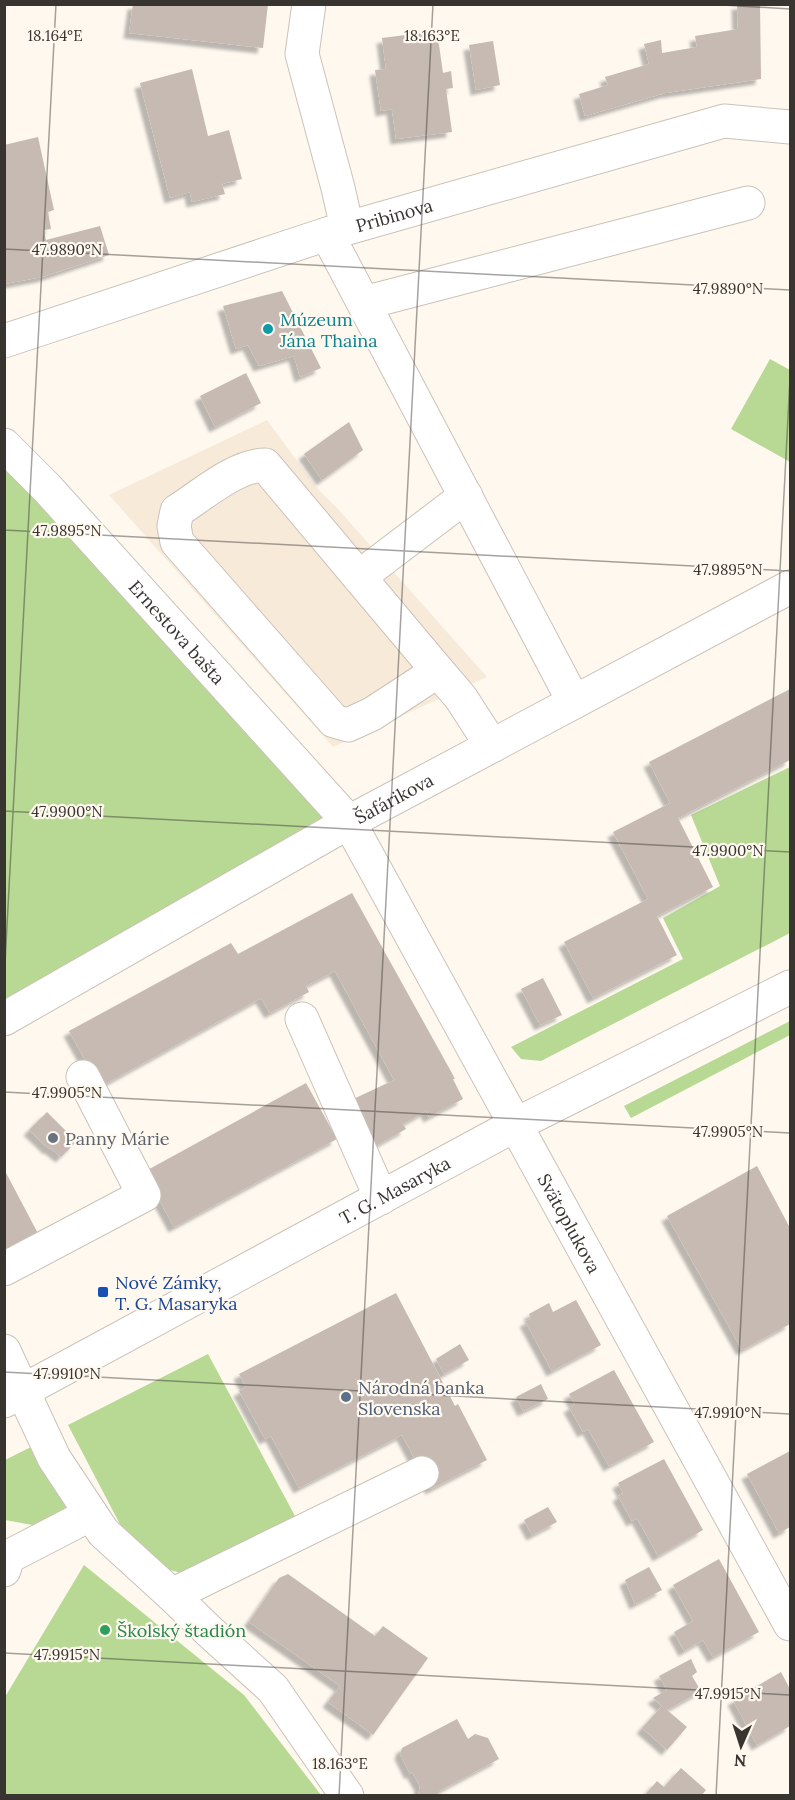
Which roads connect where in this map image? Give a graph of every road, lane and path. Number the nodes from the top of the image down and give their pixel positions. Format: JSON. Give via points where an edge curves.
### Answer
{"nodes":[{"id":1,"x":309,"y":4,"type":"edge"},
{"id":2,"x":790,"y":127,"type":"edge"},
{"id":3,"x":748,"y":203,"type":"dead end"},
{"id":4,"x":337,"y":231,"type":"junction"},
{"id":5,"x":364,"y":303,"type":"junction"},
{"id":6,"x":4,"y":341,"type":"edge"},
{"id":7,"x":4,"y":445,"type":"edge"},
{"id":8,"x":466,"y":496,"type":"junction"},
{"id":9,"x":359,"y":577,"type":"junction"},
{"id":10,"x":790,"y":587,"type":"edge"},
{"id":11,"x":438,"y":671,"type":"junction"},
{"id":12,"x":574,"y":702,"type":"junction"},
{"id":13,"x":492,"y":746,"type":"junction"},
{"id":14,"x":349,"y":822,"type":"junction"},
{"id":15,"x":790,"y":987,"type":"edge"},
{"id":16,"x":4,"y":1019,"type":"edge"},
{"id":17,"x":302,"y":1019,"type":"dead end"},
{"id":18,"x":83,"y":1077,"type":"dead end"},
{"id":19,"x":515,"y":1125,"type":"junction"},
{"id":20,"x":381,"y":1198,"type":"junction"},
{"id":21,"x":4,"y":1269,"type":"edge"},
{"id":22,"x":4,"y":1351,"type":"edge"},
{"id":23,"x":14,"y":1396,"type":"edge"},
{"id":24,"x":422,"y":1473,"type":"dead end"},
{"id":25,"x":91,"y":1514,"type":"junction"},
{"id":26,"x":4,"y":1570,"type":"edge"},
{"id":27,"x":172,"y":1595,"type":"junction"},
{"id":28,"x":790,"y":1624,"type":"edge"},
{"id":29,"x":347,"y":1796,"type":"edge"}],
"edges":[{"from":1,"to":4,"type":"street","via":[[302,54],[338,188]]},
{"from":2,"to":4,"type":"street","name":"Pribinova","via":[[724,121]]},
{"from":3,"to":5,"type":"street"},
{"from":4,"to":5,"type":"street"},
{"from":4,"to":6,"type":"street","name":"Pribinova"},
{"from":5,"to":8,"type":"street"},
{"from":7,"to":14,"type":"street","name":"Ernestova bašta"},
{"from":8,"to":9,"type":"street"},
{"from":8,"to":12,"type":"street"},
{"from":9,"to":11,"type":"street"},
{"from":9,"to":11,"type":"street","via":[[265,465],[232,475],[177,511],[177,542],[334,721],[348,725],[372,714]]},
{"from":10,"to":12,"type":"street","name":"Šafárikova"},
{"from":11,"to":13,"type":"street"},
{"from":12,"to":13,"type":"street","name":"Šafárikova"},
{"from":13,"to":14,"type":"street","name":"Šafárikova"},
{"from":14,"to":16,"type":"street","name":"Šafárikova"},
{"from":14,"to":19,"type":"street","name":"Svätoplukova"},
{"from":15,"to":19,"type":"street","name":"T. G. Masaryka"},
{"from":17,"to":20,"type":"street"},
{"from":18,"to":21,"type":"street","via":[[144,1195]]},
{"from":19,"to":20,"type":"street","name":"T. G. Masaryka"},
{"from":19,"to":28,"type":"street","name":"Svätoplukova"},
{"from":20,"to":23,"type":"street","name":"T. G. Masaryka"},
{"from":22,"to":23,"type":"street"},
{"from":23,"to":25,"type":"street"},
{"from":24,"to":27,"type":"street"},
{"from":25,"to":26,"type":"street","via":[[8,1557]]},
{"from":25,"to":27,"type":"street","via":[[103,1532]]},
{"from":27,"to":29,"type":"street","via":[[273,1689]]}]}
